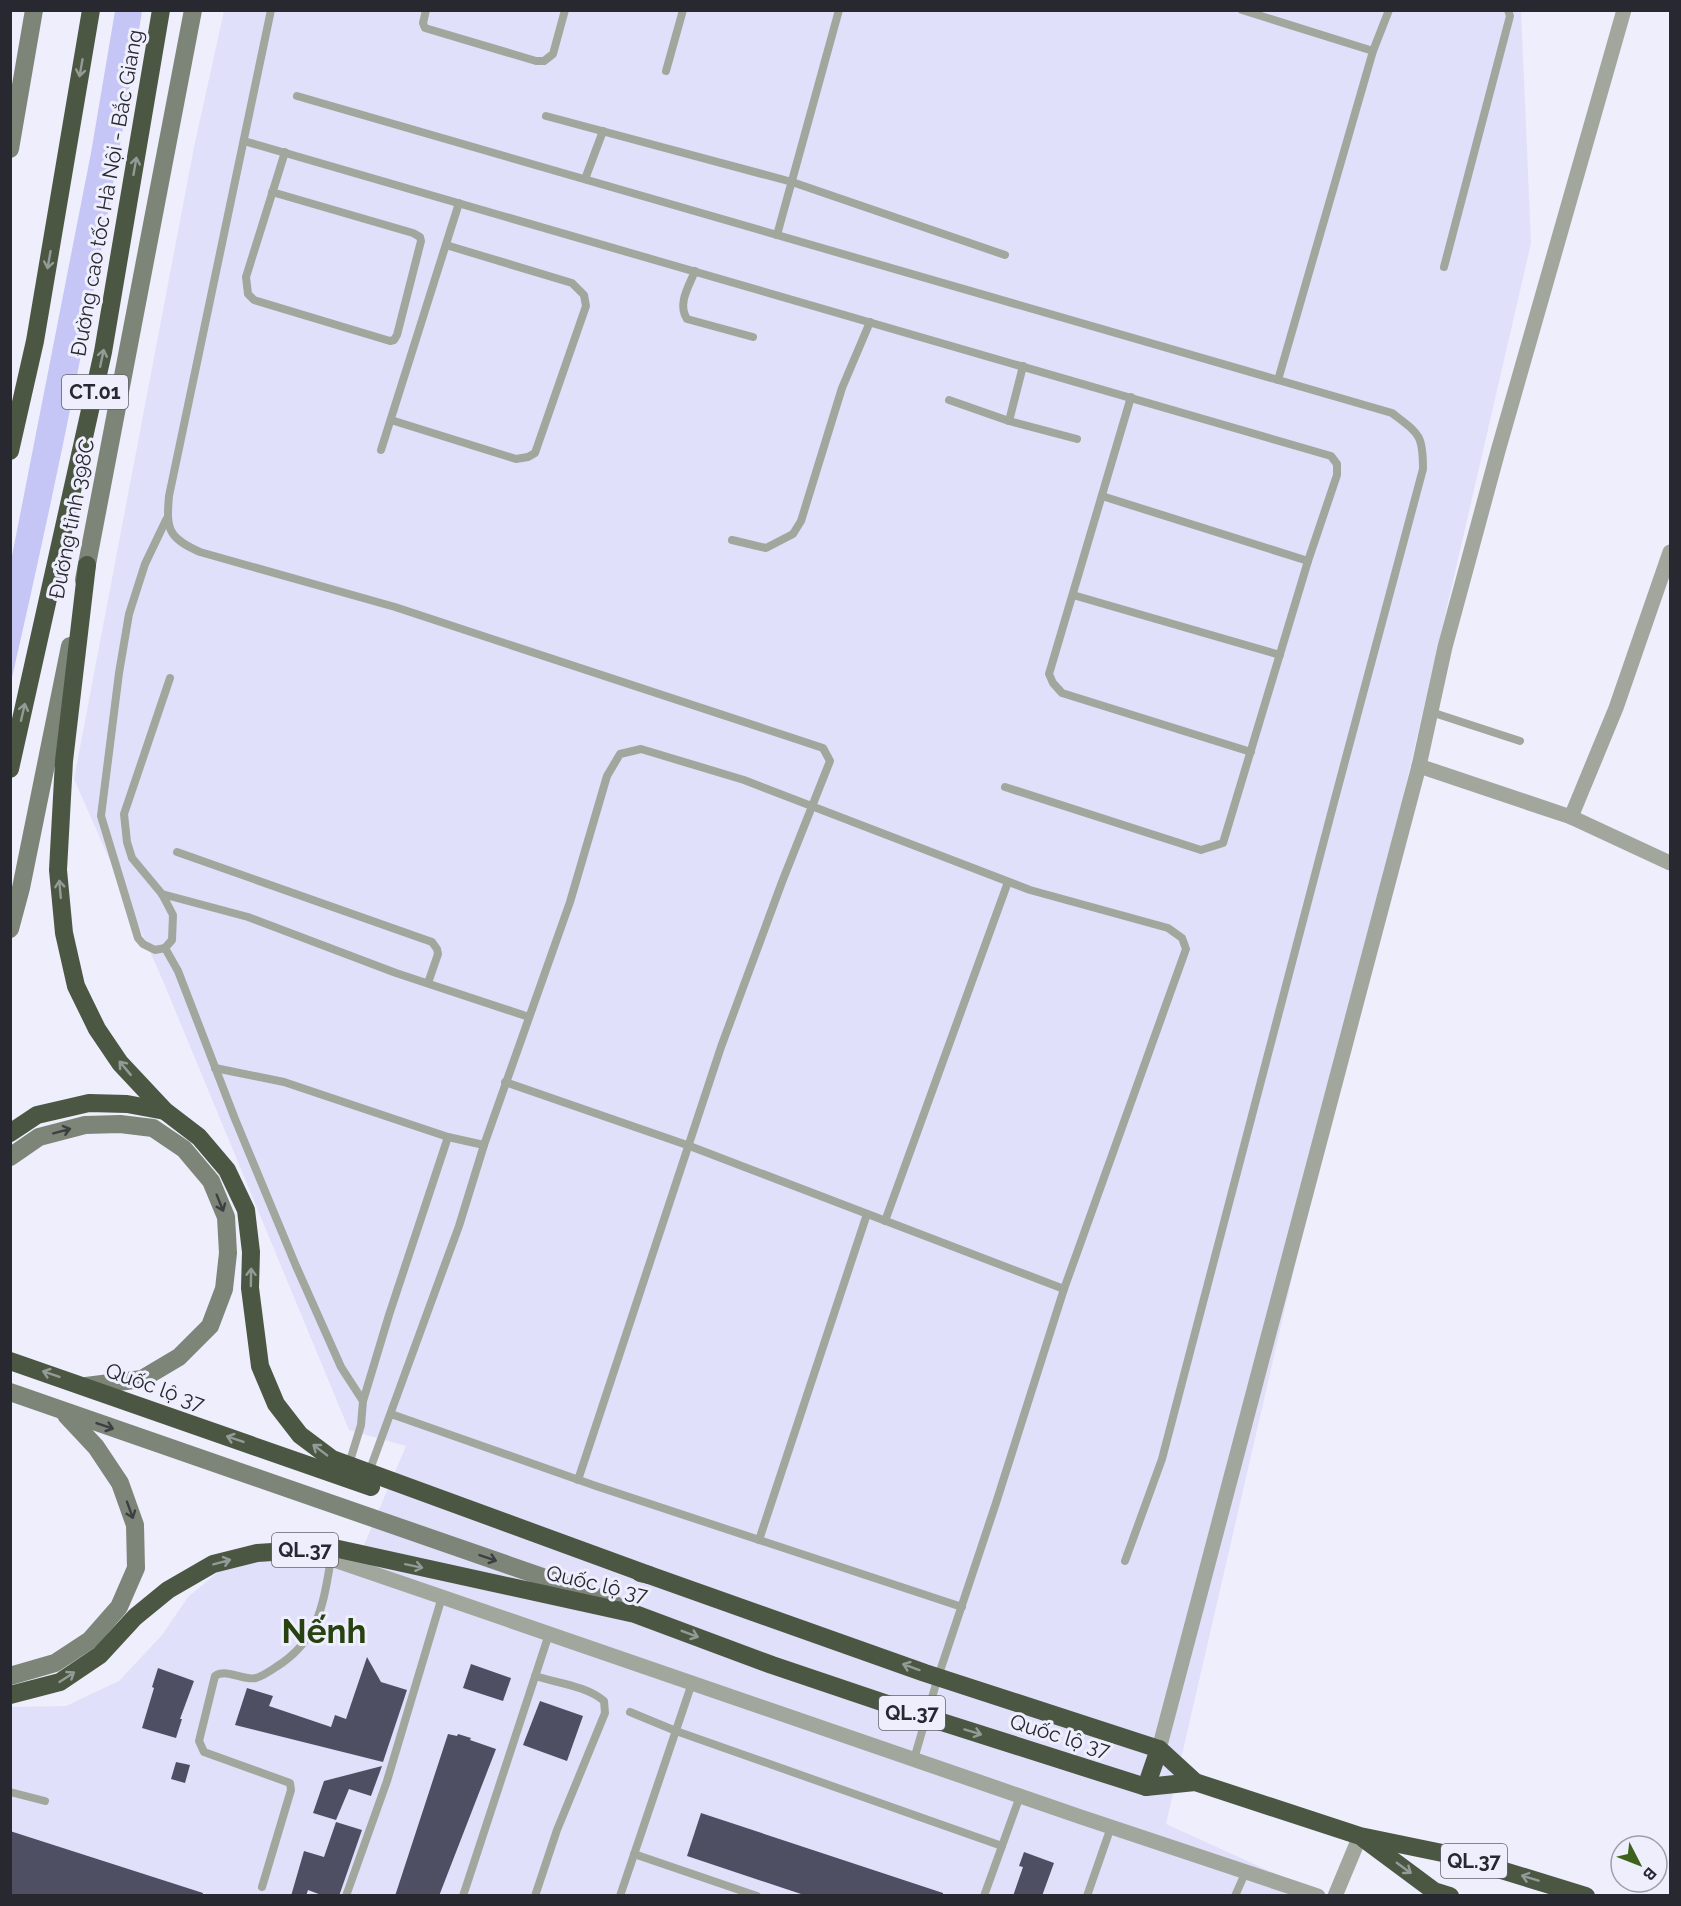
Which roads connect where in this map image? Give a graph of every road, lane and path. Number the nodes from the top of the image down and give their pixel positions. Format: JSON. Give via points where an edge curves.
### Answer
{"nodes":[{"id":1,"x":34,"y":10,"type":"edge"},
{"id":2,"x":91,"y":10,"type":"edge"},
{"id":3,"x":161,"y":10,"type":"edge"},
{"id":4,"x":193,"y":10,"type":"edge"},
{"id":5,"x":272,"y":10,"type":"edge"},
{"id":6,"x":426,"y":10,"type":"edge"},
{"id":7,"x":565,"y":10,"type":"edge"},
{"id":8,"x":683,"y":10,"type":"edge"},
{"id":9,"x":839,"y":10,"type":"edge"},
{"id":10,"x":1242,"y":10,"type":"edge"},
{"id":11,"x":1389,"y":10,"type":"edge"},
{"id":12,"x":1508,"y":10,"type":"edge"},
{"id":13,"x":1624,"y":10,"type":"edge"},
{"id":14,"x":1373,"y":51,"type":"junction"},
{"id":15,"x":666,"y":71,"type":"dead end"},
{"id":16,"x":297,"y":96,"type":"dead end"},
{"id":17,"x":546,"y":116,"type":"dead end"},
{"id":18,"x":603,"y":131,"type":"junction"},
{"id":19,"x":244,"y":141,"type":"junction"},
{"id":20,"x":10,"y":149,"type":"edge"},
{"id":21,"x":285,"y":152,"type":"junction"},
{"id":22,"x":585,"y":179,"type":"junction"},
{"id":23,"x":792,"y":182,"type":"junction"},
{"id":24,"x":273,"y":192,"type":"junction"},
{"id":25,"x":459,"y":203,"type":"junction"},
{"id":26,"x":777,"y":235,"type":"junction"},
{"id":27,"x":446,"y":245,"type":"junction"},
{"id":28,"x":1005,"y":255,"type":"dead end"},
{"id":29,"x":1444,"y":267,"type":"dead end"},
{"id":30,"x":695,"y":271,"type":"junction"},
{"id":31,"x":870,"y":322,"type":"junction"},
{"id":32,"x":753,"y":337,"type":"dead end"},
{"id":33,"x":1023,"y":366,"type":"junction"},
{"id":34,"x":1278,"y":380,"type":"junction"},
{"id":35,"x":1131,"y":397,"type":"junction"},
{"id":36,"x":949,"y":400,"type":"dead end"},
{"id":37,"x":391,"y":420,"type":"junction"},
{"id":38,"x":1009,"y":421,"type":"junction"},
{"id":39,"x":1077,"y":439,"type":"dead end"},
{"id":40,"x":381,"y":450,"type":"dead end"},
{"id":41,"x":10,"y":451,"type":"edge"},
{"id":42,"x":1102,"y":496,"type":"junction"},
{"id":43,"x":166,"y":520,"type":"junction"},
{"id":44,"x":732,"y":540,"type":"dead end"},
{"id":45,"x":1671,"y":552,"type":"edge"},
{"id":46,"x":1308,"y":561,"type":"junction"},
{"id":47,"x":87,"y":565,"type":"junction"},
{"id":48,"x":1073,"y":595,"type":"junction"},
{"id":49,"x":1280,"y":655,"type":"junction"},
{"id":50,"x":170,"y":678,"type":"dead end"},
{"id":51,"x":1431,"y":712,"type":"junction"},
{"id":52,"x":1520,"y":741,"type":"dead end"},
{"id":53,"x":1251,"y":752,"type":"junction"},
{"id":54,"x":1419,"y":766,"type":"junction"},
{"id":55,"x":10,"y":769,"type":"edge"},
{"id":56,"x":1005,"y":788,"type":"dead end"},
{"id":57,"x":813,"y":806,"type":"junction"},
{"id":58,"x":1571,"y":817,"type":"junction"},
{"id":59,"x":177,"y":852,"type":"dead end"},
{"id":60,"x":1670,"y":860,"type":"edge"},
{"id":61,"x":1008,"y":882,"type":"junction"},
{"id":62,"x":162,"y":894,"type":"junction"},
{"id":63,"x":10,"y":929,"type":"edge"},
{"id":64,"x":165,"y":948,"type":"junction"},
{"id":65,"x":428,"y":982,"type":"junction"},
{"id":66,"x":529,"y":1017,"type":"junction"},
{"id":67,"x":215,"y":1068,"type":"junction"},
{"id":68,"x":505,"y":1082,"type":"junction"},
{"id":69,"x":165,"y":1111,"type":"junction"},
{"id":70,"x":10,"y":1133,"type":"edge"},
{"id":71,"x":448,"y":1137,"type":"junction"},
{"id":72,"x":484,"y":1145,"type":"junction"},
{"id":73,"x":687,"y":1145,"type":"junction"},
{"id":74,"x":10,"y":1157,"type":"edge"},
{"id":75,"x":867,"y":1214,"type":"junction"},
{"id":76,"x":885,"y":1221,"type":"junction"},
{"id":77,"x":1064,"y":1290,"type":"junction"},
{"id":78,"x":10,"y":1360,"type":"edge"},
{"id":79,"x":86,"y":1386,"type":"junction"},
{"id":80,"x":10,"y":1392,"type":"edge"},
{"id":81,"x":363,"y":1401,"type":"junction"},
{"id":82,"x":62,"y":1411,"type":"junction"},
{"id":83,"x":391,"y":1414,"type":"junction"},
{"id":84,"x":349,"y":1466,"type":"junction"},
{"id":85,"x":369,"y":1474,"type":"junction"},
{"id":86,"x":578,"y":1480,"type":"junction"},
{"id":87,"x":759,"y":1540,"type":"junction"},
{"id":88,"x":296,"y":1551,"type":"junction"},
{"id":89,"x":331,"y":1559,"type":"junction"},
{"id":90,"x":1125,"y":1562,"type":"dead end"},
{"id":91,"x":650,"y":1575,"type":"junction"},
{"id":92,"x":442,"y":1597,"type":"junction"},
{"id":93,"x":962,"y":1607,"type":"junction"},
{"id":94,"x":635,"y":1614,"type":"junction"},
{"id":95,"x":549,"y":1634,"type":"junction"},
{"id":96,"x":10,"y":1676,"type":"edge"},
{"id":97,"x":535,"y":1676,"type":"junction"},
{"id":98,"x":938,"y":1677,"type":"junction"},
{"id":99,"x":692,"y":1683,"type":"junction"},
{"id":100,"x":11,"y":1695,"type":"edge"},
{"id":101,"x":630,"y":1712,"type":"dead end"},
{"id":102,"x":927,"y":1718,"type":"junction"},
{"id":103,"x":676,"y":1731,"type":"junction"},
{"id":104,"x":1159,"y":1749,"type":"junction"},
{"id":105,"x":914,"y":1759,"type":"junction"},
{"id":106,"x":1195,"y":1782,"type":"junction"},
{"id":107,"x":1146,"y":1786,"type":"junction"},
{"id":108,"x":10,"y":1791,"type":"edge"},
{"id":109,"x":1020,"y":1796,"type":"junction"},
{"id":110,"x":45,"y":1801,"type":"dead end"},
{"id":111,"x":1111,"y":1827,"type":"junction"},
{"id":112,"x":1360,"y":1836,"type":"junction"},
{"id":113,"x":1002,"y":1846,"type":"junction"},
{"id":114,"x":634,"y":1854,"type":"junction"},
{"id":115,"x":1246,"y":1871,"type":"junction"},
{"id":116,"x":262,"y":1887,"type":"dead end"},
{"id":117,"x":346,"y":1896,"type":"edge"},
{"id":118,"x":463,"y":1896,"type":"edge"},
{"id":119,"x":535,"y":1896,"type":"edge"},
{"id":120,"x":620,"y":1896,"type":"edge"},
{"id":121,"x":757,"y":1896,"type":"edge"},
{"id":122,"x":984,"y":1896,"type":"edge"},
{"id":123,"x":1088,"y":1896,"type":"edge"},
{"id":124,"x":1235,"y":1896,"type":"edge"},
{"id":125,"x":1318,"y":1896,"type":"edge"},
{"id":126,"x":1335,"y":1896,"type":"edge"},
{"id":127,"x":1450,"y":1896,"type":"edge"},
{"id":128,"x":1586,"y":1896,"type":"edge"}],
"edges":[{"from":1,"to":20,"type":"main road"},
{"from":2,"to":41,"type":"highway","one_way":true,"via":[[35,341]]},
{"from":55,"to":3,"type":"highway","name":"Đường cao tốc Hà Nội - Bắc Giang","number":"CT.01","one_way":true,"via":[[103,352]]},
{"from":4,"to":47,"type":"main road","name":"Đường tỉnh 398C"},
{"from":5,"to":19,"type":"lane"},
{"from":6,"to":7,"type":"lane","via":[[426,28],[544,61],[553,54]]},
{"from":8,"to":15,"type":"lane"},
{"from":9,"to":23,"type":"lane"},
{"from":10,"to":14,"type":"lane"},
{"from":11,"to":14,"type":"lane"},
{"from":12,"to":29,"type":"lane","via":[[1510,16]]},
{"from":13,"to":51,"type":"street","via":[[1498,451]]},
{"from":14,"to":34,"type":"lane"},
{"from":16,"to":22,"type":"lane"},
{"from":17,"to":18,"type":"lane"},
{"from":18,"to":22,"type":"lane"},
{"from":18,"to":23,"type":"lane"},
{"from":19,"to":21,"type":"lane"},
{"from":19,"to":43,"type":"lane"},
{"from":21,"to":24,"type":"lane"},
{"from":21,"to":25,"type":"lane"},
{"from":22,"to":26,"type":"lane"},
{"from":23,"to":26,"type":"lane"},
{"from":23,"to":28,"type":"lane"},
{"from":24,"to":24,"type":"lane","via":[[420,237],[394,340],[254,300],[248,294],[246,277]]},
{"from":25,"to":27,"type":"lane"},
{"from":25,"to":30,"type":"lane"},
{"from":26,"to":34,"type":"lane"},
{"from":27,"to":37,"type":"lane"},
{"from":27,"to":37,"type":"lane","via":[[572,283],[584,296],[586,306],[535,453],[516,459]]},
{"from":30,"to":31,"type":"lane"},
{"from":30,"to":32,"type":"lane","via":[[682,303],[687,319]]},
{"from":31,"to":33,"type":"lane"},
{"from":31,"to":44,"type":"lane","via":[[842,388],[801,521],[793,534],[766,548]]},
{"from":33,"to":35,"type":"lane"},
{"from":33,"to":38,"type":"lane"},
{"from":34,"to":90,"type":"lane","via":[[1392,413],[1415,431],[1423,447],[1423,469],[1165,1447]]},
{"from":35,"to":42,"type":"lane"},
{"from":35,"to":46,"type":"lane","via":[[1330,456],[1337,464],[1337,475]]},
{"from":36,"to":38,"type":"lane"},
{"from":37,"to":40,"type":"lane"},
{"from":38,"to":39,"type":"lane"},
{"from":42,"to":46,"type":"lane"},
{"from":42,"to":48,"type":"lane"},
{"from":43,"to":57,"type":"lane","via":[[171,533],[182,544],[200,552],[395,607],[823,748],[830,761]]},
{"from":43,"to":64,"type":"lane","via":[[145,564],[129,614],[100,816],[138,938],[155,951]]},
{"from":45,"to":58,"type":"street","via":[[1616,708]]},
{"from":46,"to":49,"type":"lane"},
{"from":47,"to":63,"type":"main road","name":"Đường tỉnh 398C"},
{"from":69,"to":47,"type":"highway","one_way":true,"via":[[120,1063],[97,1029],[76,986],[64,933],[58,870],[64,761]]},
{"from":48,"to":49,"type":"lane"},
{"from":48,"to":53,"type":"lane","via":[[1049,674],[1062,693]]},
{"from":49,"to":53,"type":"lane"},
{"from":50,"to":62,"type":"lane","via":[[124,814],[132,858]]},
{"from":51,"to":52,"type":"lane"},
{"from":51,"to":54,"type":"street"},
{"from":53,"to":56,"type":"lane","via":[[1223,843],[1215,847],[1201,849]]},
{"from":54,"to":58,"type":"street"},
{"from":54,"to":104,"type":"street"},
{"from":57,"to":61,"type":"lane"},
{"from":57,"to":66,"type":"lane","via":[[744,780],[640,749],[620,754],[607,776],[570,902]]},
{"from":57,"to":73,"type":"lane"},
{"from":58,"to":60,"type":"street"},
{"from":59,"to":65,"type":"lane","via":[[432,942],[438,954]]},
{"from":61,"to":76,"type":"lane"},
{"from":61,"to":77,"type":"lane","via":[[1168,928],[1182,938],[1186,949]]},
{"from":62,"to":64,"type":"lane","via":[[173,915],[172,940]]},
{"from":62,"to":65,"type":"lane","via":[[248,917]]},
{"from":64,"to":67,"type":"lane","via":[[178,971]]},
{"from":65,"to":66,"type":"lane"},
{"from":66,"to":68,"type":"lane"},
{"from":67,"to":71,"type":"lane","via":[[285,1082]]},
{"from":67,"to":81,"type":"lane","via":[[341,1367]]},
{"from":68,"to":72,"type":"lane"},
{"from":68,"to":73,"type":"lane"},
{"from":69,"to":70,"type":"highway","via":[[89,1103],[37,1116]]},
{"from":84,"to":69,"type":"highway","one_way":true,"via":[[332,1459],[300,1435],[276,1404],[260,1366],[246,1210],[227,1170],[199,1137]]},
{"from":71,"to":72,"type":"lane"},
{"from":71,"to":81,"type":"lane"},
{"from":72,"to":83,"type":"lane"},
{"from":73,"to":75,"type":"lane"},
{"from":73,"to":86,"type":"lane"},
{"from":74,"to":79,"type":"main road","one_way":true,"via":[[39,1137],[85,1125],[153,1128],[184,1149],[211,1180],[226,1217],[228,1253],[224,1288],[210,1326],[179,1357],[142,1379]]},
{"from":75,"to":76,"type":"lane"},
{"from":75,"to":87,"type":"lane"},
{"from":76,"to":77,"type":"lane"},
{"from":77,"to":93,"type":"lane"},
{"from":79,"to":78,"type":"highway","name":"Quốc lộ 37","number":"QL.37","one_way":true},
{"from":91,"to":79,"type":"highway","name":"Quốc lộ 37","number":"QL.37","one_way":true,"via":[[599,1567]]},
{"from":80,"to":82,"type":"main road"},
{"from":81,"to":84,"type":"lane","via":[[361,1425]]},
{"from":82,"to":94,"type":"main road","one_way":true,"via":[[583,1591]]},
{"from":82,"to":96,"type":"main road","one_way":true,"via":[[96,1447],[120,1483],[135,1525],[136,1568],[119,1607],[90,1640],[55,1663]]},
{"from":83,"to":85,"type":"lane"},
{"from":83,"to":86,"type":"lane"},
{"from":84,"to":85,"type":"highway"},
{"from":85,"to":91,"type":"highway"},
{"from":86,"to":87,"type":"lane"},
{"from":87,"to":93,"type":"lane"},
{"from":88,"to":89,"type":"street"},
{"from":88,"to":94,"type":"highway","name":"Quốc lộ 37","number":"QL.37","one_way":true,"via":[[334,1548]]},
{"from":100,"to":88,"type":"highway","name":"Quốc lộ 37","number":"QL.37","one_way":true,"via":[[60,1682],[100,1654],[168,1590],[213,1564],[257,1553]]},
{"from":89,"to":92,"type":"street"},
{"from":89,"to":116,"type":"lane","via":[[318,1619],[305,1641],[290,1658],[262,1676],[250,1679],[218,1675],[205,1712],[199,1741],[204,1752],[290,1783]]},
{"from":98,"to":91,"type":"highway","name":"Quốc lộ 37","number":"QL.37","one_way":true},
{"from":92,"to":95,"type":"street"},
{"from":92,"to":117,"type":"lane","via":[[387,1781]]},
{"from":93,"to":98,"type":"lane"},
{"from":94,"to":102,"type":"highway","name":"Quốc lộ 37","number":"QL.37","one_way":true},
{"from":95,"to":97,"type":"lane"},
{"from":95,"to":99,"type":"street"},
{"from":97,"to":118,"type":"lane"},
{"from":97,"to":119,"type":"lane","via":[[589,1691],[604,1701],[605,1713],[557,1830]]},
{"from":98,"to":102,"type":"lane"},
{"from":98,"to":104,"type":"highway","name":"Quốc lộ 37","number":"QL.37"},
{"from":99,"to":103,"type":"lane"},
{"from":99,"to":105,"type":"street"},
{"from":101,"to":103,"type":"lane"},
{"from":102,"to":105,"type":"lane"},
{"from":102,"to":107,"type":"highway","name":"Quốc lộ 37","number":"QL.37","one_way":true},
{"from":103,"to":113,"type":"lane"},
{"from":103,"to":114,"type":"lane"},
{"from":104,"to":106,"type":"highway","name":"Quốc lộ 37","number":"QL.37"},
{"from":104,"to":107,"type":"highway"},
{"from":105,"to":109,"type":"street"},
{"from":106,"to":107,"type":"highway","name":"Quốc lộ 37","number":"QL.37"},
{"from":106,"to":112,"type":"highway","name":"Quốc lộ 37","number":"QL.37"},
{"from":108,"to":110,"type":"lane"},
{"from":109,"to":111,"type":"street"},
{"from":109,"to":113,"type":"lane"},
{"from":111,"to":115,"type":"street"},
{"from":111,"to":123,"type":"lane"},
{"from":112,"to":126,"type":"street"},
{"from":112,"to":127,"type":"highway","name":"Quốc lộ 37","number":"QL.37","one_way":true,"via":[[1434,1891]]},
{"from":128,"to":112,"type":"highway","name":"Quốc lộ 37","number":"QL.37","one_way":true,"via":[[1452,1855]]},
{"from":113,"to":122,"type":"lane"},
{"from":114,"to":120,"type":"lane"},
{"from":114,"to":121,"type":"lane"},
{"from":115,"to":124,"type":"lane"},
{"from":115,"to":125,"type":"street"}]}
